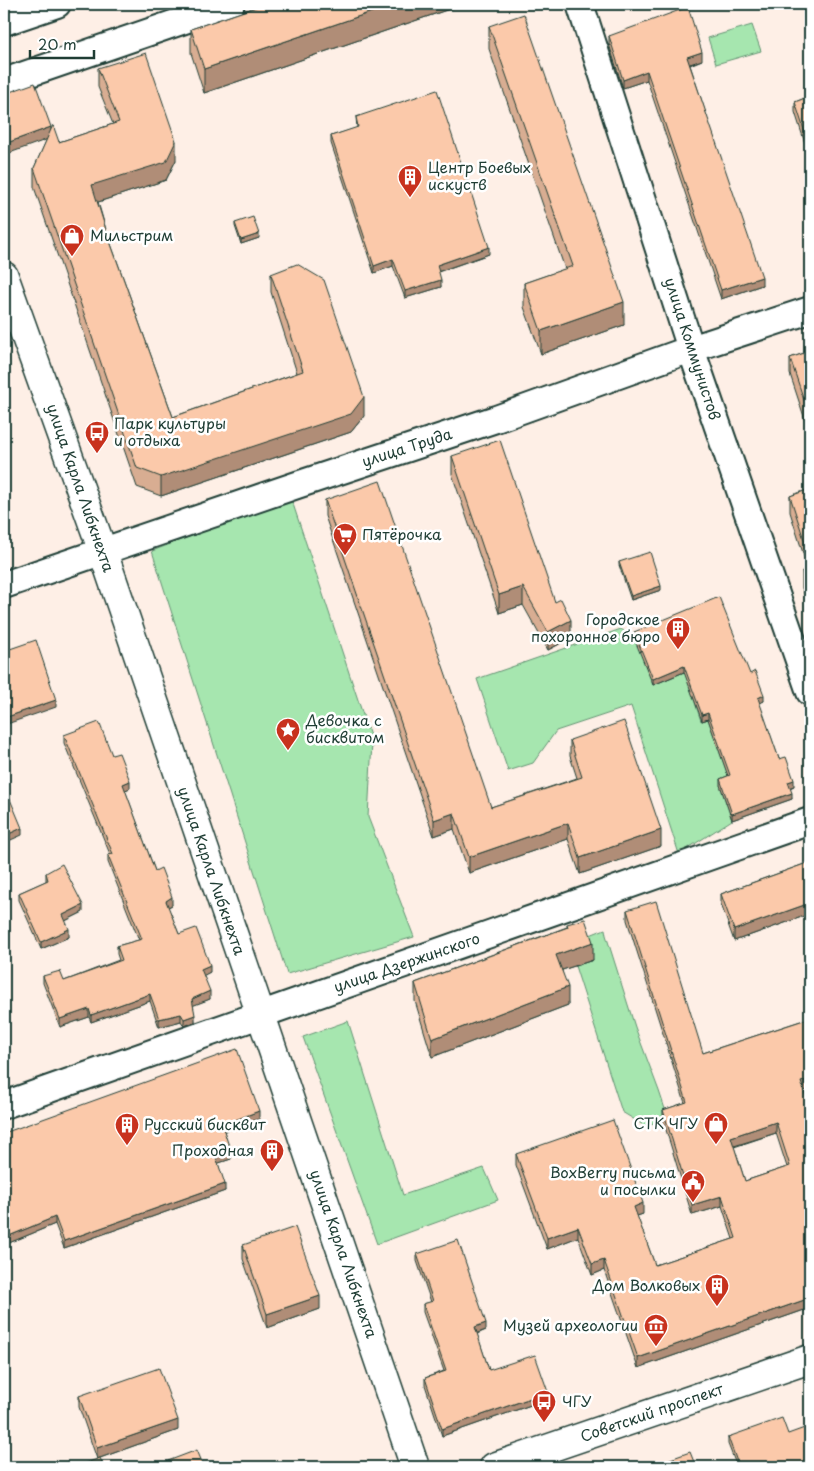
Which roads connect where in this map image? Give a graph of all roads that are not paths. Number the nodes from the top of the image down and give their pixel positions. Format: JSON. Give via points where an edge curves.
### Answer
{"nodes":[{"id":1,"x":57,"y":4,"type":"edge"},
{"id":2,"x":231,"y":4,"type":"edge"},
{"id":3,"x":580,"y":4,"type":"edge"},
{"id":4,"x":4,"y":22,"type":"edge"},
{"id":5,"x":4,"y":82,"type":"edge"},
{"id":6,"x":4,"y":276,"type":"edge"},
{"id":7,"x":810,"y":310,"type":"edge"},
{"id":8,"x":691,"y":349,"type":"junction"},
{"id":9,"x":103,"y":552,"type":"junction"},
{"id":10,"x":4,"y":586,"type":"edge"},
{"id":11,"x":810,"y":692,"type":"edge"},
{"id":12,"x":810,"y":821,"type":"edge"},
{"id":13,"x":260,"y":1014,"type":"junction"},
{"id":14,"x":4,"y":1106,"type":"edge"},
{"id":15,"x":810,"y":1359,"type":"edge"},
{"id":16,"x":415,"y":1467,"type":"edge"},
{"id":17,"x":494,"y":1467,"type":"edge"}],
"edges":[{"from":1,"to":4,"type":"street"},
{"from":2,"to":5,"type":"street"},
{"from":3,"to":8,"type":"street","name":"улица Коммунистов"},
{"from":6,"to":9,"type":"main road","name":"улица Карла Либкнехта"},
{"from":7,"to":8,"type":"street","name":"улица Труда"},
{"from":8,"to":9,"type":"street","name":"улица Труда","via":[[496,419]]},
{"from":8,"to":11,"type":"street","name":"улица Коммунистов"},
{"from":9,"to":10,"type":"street","name":"улица Труда"},
{"from":9,"to":13,"type":"main road","name":"улица Карла Либкнехта"},
{"from":12,"to":13,"type":"street","name":"улица Дзержинского"},
{"from":13,"to":14,"type":"street","name":"улица Дзержинского"},
{"from":13,"to":16,"type":"main road","name":"улица Карла Либкнехта"},
{"from":15,"to":17,"type":"main road","name":"Советский проспект"}]}
